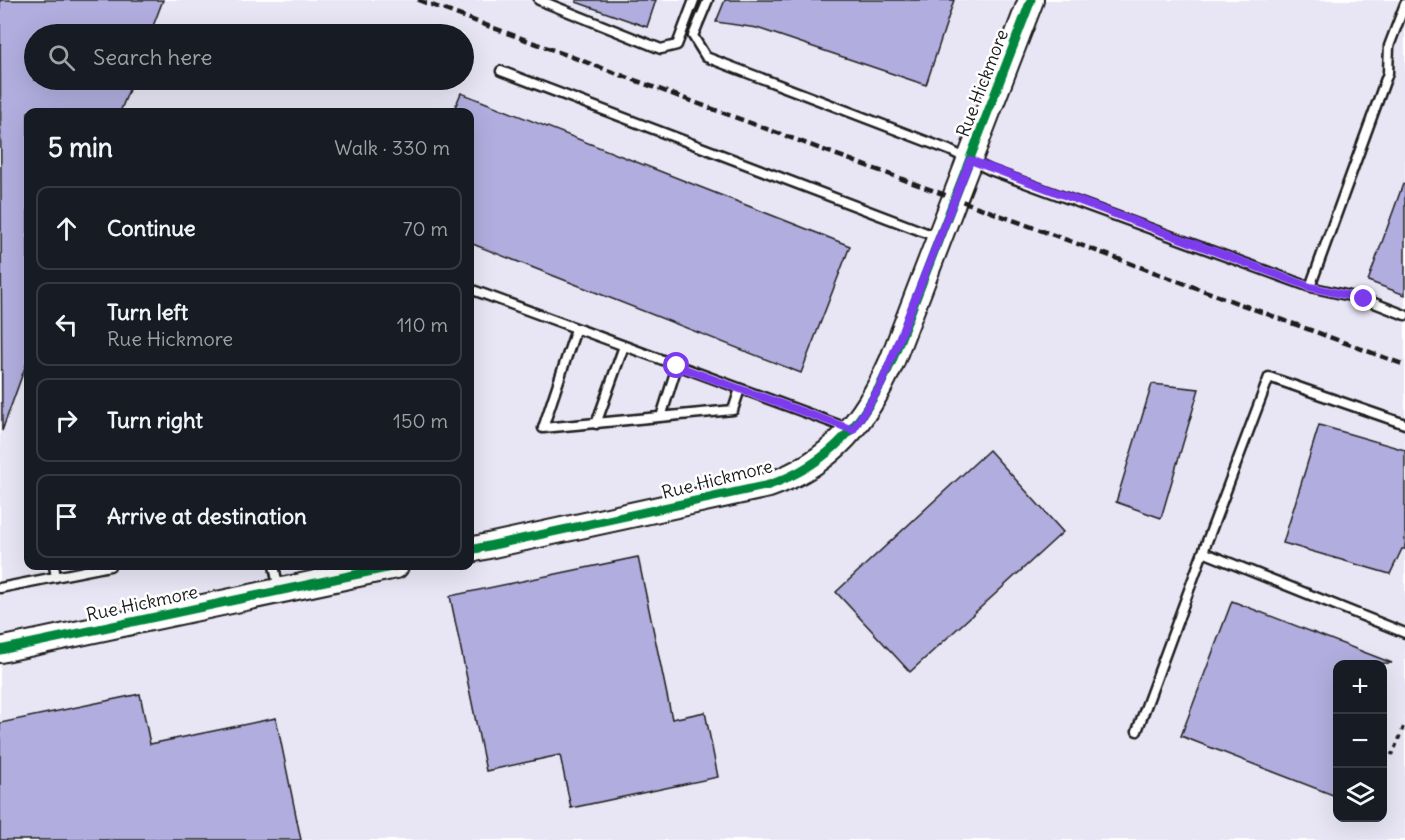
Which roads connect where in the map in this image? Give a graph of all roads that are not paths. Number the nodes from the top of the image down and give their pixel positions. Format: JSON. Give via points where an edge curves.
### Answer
{"nodes":[{"id":1,"x":539,"y":0,"type":"edge"},
{"id":2,"x":694,"y":0,"type":"edge"},
{"id":3,"x":708,"y":0,"type":"edge"},
{"id":4,"x":1031,"y":0,"type":"edge"},
{"id":5,"x":1405,"y":4,"type":"edge"},
{"id":6,"x":501,"y":71,"type":"dead end"},
{"id":7,"x":970,"y":160,"type":"junction"},
{"id":8,"x":940,"y":238,"type":"junction"},
{"id":9,"x":1310,"y":287,"type":"junction"},
{"id":10,"x":474,"y":290,"type":"edge"},
{"id":11,"x":1405,"y":315,"type":"edge"},
{"id":12,"x":576,"y":328,"type":"junction"},
{"id":13,"x":624,"y":346,"type":"junction"},
{"id":14,"x":677,"y":366,"type":"junction"},
{"id":15,"x":740,"y":389,"type":"junction"},
{"id":16,"x":661,"y":417,"type":"junction"},
{"id":17,"x":596,"y":424,"type":"junction"},
{"id":18,"x":1405,"y":424,"type":"edge"},
{"id":19,"x":853,"y":430,"type":"junction"},
{"id":20,"x":474,"y":549,"type":"edge"},
{"id":21,"x":1203,"y":552,"type":"junction"},
{"id":22,"x":55,"y":570,"type":"edge"},
{"id":23,"x":90,"y":570,"type":"edge"},
{"id":24,"x":275,"y":570,"type":"edge"},
{"id":25,"x":377,"y":570,"type":"edge"},
{"id":26,"x":56,"y":577,"type":"junction"},
{"id":27,"x":0,"y":588,"type":"edge"},
{"id":28,"x":279,"y":591,"type":"junction"},
{"id":29,"x":1405,"y":633,"type":"edge"},
{"id":30,"x":0,"y":650,"type":"edge"},
{"id":31,"x":1137,"y":731,"type":"dead end"}],
"edges":[{"from":1,"to":2,"type":"lane","via":[[661,49],[677,45]]},
{"from":3,"to":7,"type":"lane","via":[[693,36],[706,57]]},
{"from":4,"to":7,"type":"street","name":"Rue Hickmore"},
{"from":5,"to":9,"type":"lane","via":[[1389,46],[1388,73]]},
{"from":6,"to":8,"type":"lane"},
{"from":7,"to":8,"type":"street","name":"Rue Hickmore"},
{"from":7,"to":9,"type":"lane"},
{"from":8,"to":19,"type":"street","name":"Rue Hickmore","via":[[881,385]]},
{"from":9,"to":11,"type":"lane","via":[[1364,299]]},
{"from":10,"to":12,"type":"lane"},
{"from":12,"to":13,"type":"lane"},
{"from":12,"to":17,"type":"lane","via":[[543,428]]},
{"from":13,"to":14,"type":"lane"},
{"from":13,"to":17,"type":"lane"},
{"from":14,"to":15,"type":"lane"},
{"from":14,"to":16,"type":"lane"},
{"from":15,"to":16,"type":"lane","via":[[733,410]]},
{"from":15,"to":19,"type":"lane"},
{"from":16,"to":17,"type":"lane"},
{"from":18,"to":21,"type":"lane","via":[[1269,377]]},
{"from":19,"to":20,"type":"street","name":"Rue Hickmore","via":[[815,462],[772,484]]},
{"from":21,"to":29,"type":"lane"},
{"from":21,"to":31,"type":"lane"},
{"from":22,"to":26,"type":"lane"},
{"from":23,"to":26,"type":"lane"},
{"from":24,"to":28,"type":"lane"},
{"from":25,"to":28,"type":"street","name":"Rue Hickmore"},
{"from":26,"to":27,"type":"lane"},
{"from":28,"to":30,"type":"street","name":"Rue Hickmore"}]}
